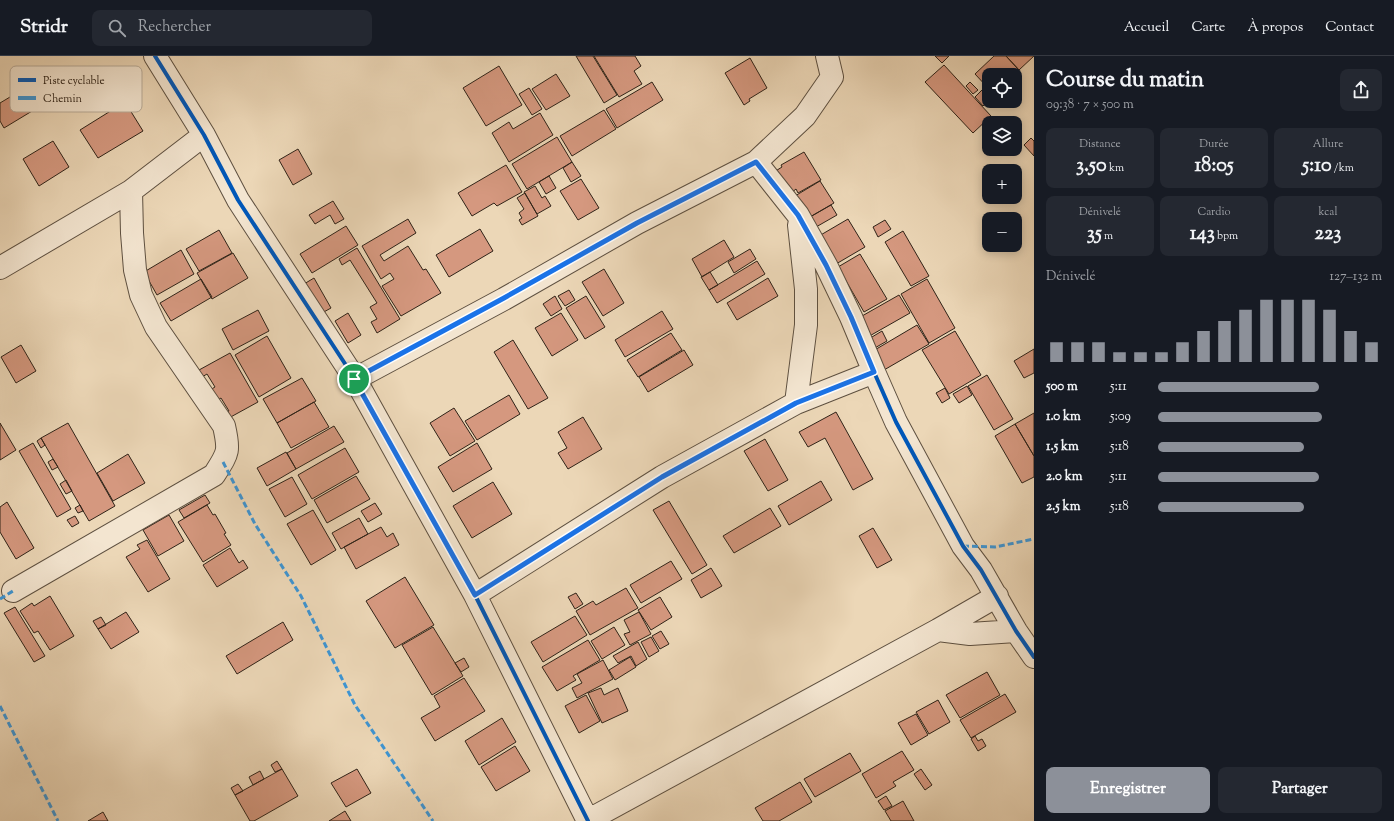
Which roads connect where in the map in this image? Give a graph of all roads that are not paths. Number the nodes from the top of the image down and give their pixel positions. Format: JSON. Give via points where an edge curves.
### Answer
{"nodes":[{"id":1,"x":155,"y":56,"type":"edge"},
{"id":2,"x":827,"y":56,"type":"edge"},
{"id":3,"x":204,"y":134,"type":"junction"},
{"id":4,"x":756,"y":162,"type":"junction"},
{"id":5,"x":131,"y":191,"type":"junction"},
{"id":6,"x":798,"y":215,"type":"junction"},
{"id":7,"x":0,"y":268,"type":"edge"},
{"id":8,"x":874,"y":372,"type":"junction"},
{"id":9,"x":354,"y":379,"type":"junction"},
{"id":10,"x":796,"y":403,"type":"junction"},
{"id":11,"x":13,"y":591,"type":"dead end"},
{"id":12,"x":475,"y":595,"type":"junction"},
{"id":13,"x":997,"y":596,"type":"junction"},
{"id":14,"x":938,"y":630,"type":"junction"},
{"id":15,"x":1016,"y":631,"type":"junction"},
{"id":16,"x":1034,"y":657,"type":"edge"},
{"id":17,"x":588,"y":821,"type":"edge"}],
"edges":[{"from":1,"to":3,"type":"street"},
{"from":2,"to":4,"type":"street","via":[[832,77],[805,116]]},
{"from":3,"to":5,"type":"street"},
{"from":3,"to":9,"type":"street","via":[[238,200]]},
{"from":4,"to":6,"type":"street"},
{"from":4,"to":9,"type":"street","via":[[637,223]]},
{"from":5,"to":7,"type":"street"},
{"from":5,"to":11,"type":"street","via":[[135,270],[141,295],[156,327],[224,426],[228,444],[226,457],[214,475]]},
{"from":6,"to":8,"type":"street","via":[[826,265]]},
{"from":6,"to":10,"type":"street","via":[[806,289],[806,325]]},
{"from":8,"to":10,"type":"street"},
{"from":8,"to":13,"type":"street","via":[[896,422],[963,546]]},
{"from":9,"to":12,"type":"street"},
{"from":10,"to":12,"type":"street","via":[[662,477]]},
{"from":12,"to":17,"type":"street"},
{"from":13,"to":14,"type":"street"},
{"from":13,"to":15,"type":"street"},
{"from":14,"to":15,"type":"street","via":[[970,634]]},
{"from":14,"to":17,"type":"street"},
{"from":15,"to":16,"type":"street"}]}
